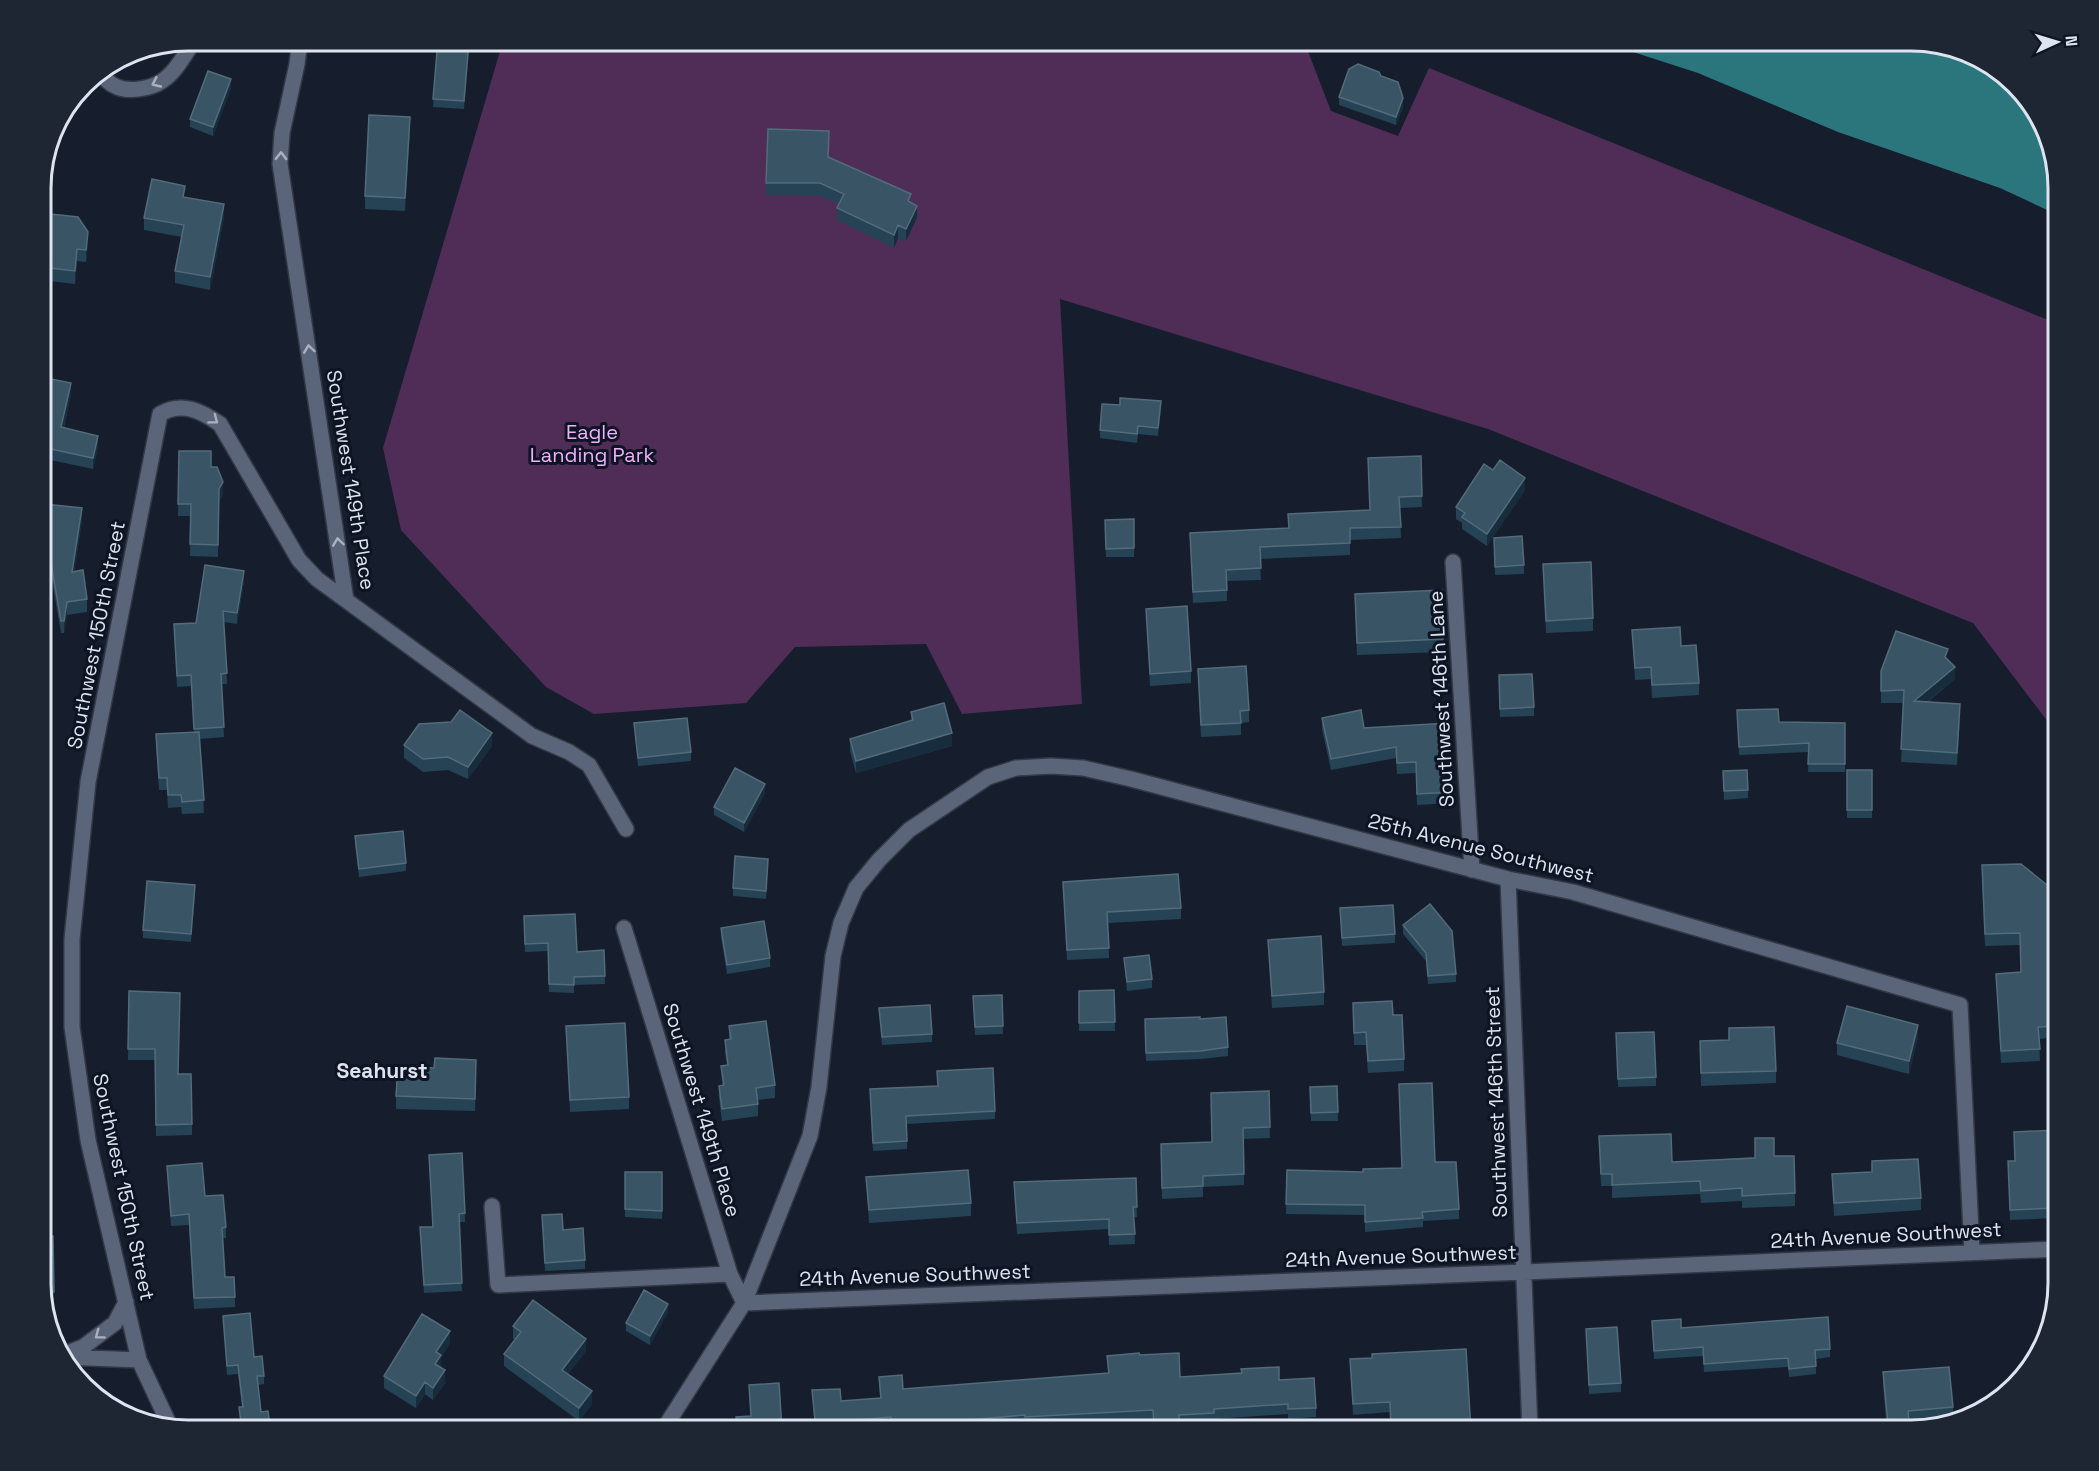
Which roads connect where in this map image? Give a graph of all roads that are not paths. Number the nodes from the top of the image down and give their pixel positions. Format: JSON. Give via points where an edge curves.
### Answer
{"nodes":[{"id":1,"x":187,"y":51,"type":"edge"},
{"id":2,"x":299,"y":51,"type":"edge"},
{"id":3,"x":105,"y":80,"type":"edge"},
{"id":4,"x":1453,"y":562,"type":"dead end"},
{"id":5,"x":346,"y":600,"type":"junction"},
{"id":6,"x":626,"y":829,"type":"dead end"},
{"id":7,"x":1472,"y":870,"type":"junction"},
{"id":8,"x":1508,"y":879,"type":"junction"},
{"id":9,"x":624,"y":928,"type":"dead end"},
{"id":10,"x":492,"y":1206,"type":"dead end"},
{"id":11,"x":2048,"y":1249,"type":"edge"},
{"id":12,"x":1972,"y":1252,"type":"junction"},
{"id":13,"x":1524,"y":1272,"type":"junction"},
{"id":14,"x":730,"y":1274,"type":"junction"},
{"id":15,"x":126,"y":1302,"type":"junction"},
{"id":16,"x":744,"y":1303,"type":"junction"},
{"id":17,"x":69,"y":1352,"type":"edge"},
{"id":18,"x":72,"y":1357,"type":"edge"},
{"id":19,"x":139,"y":1360,"type":"junction"},
{"id":20,"x":166,"y":1418,"type":"edge"},
{"id":21,"x":670,"y":1420,"type":"edge"},
{"id":22,"x":1530,"y":1420,"type":"edge"}],
"edges":[{"from":1,"to":3,"type":"street","one_way":true,"via":[[162,81],[147,87],[117,87]]},
{"from":5,"to":2,"type":"street","name":"Southwest 149th Place","one_way":true,"via":[[280,164],[282,133]]},
{"from":4,"to":7,"type":"street","name":"Southwest 146th Lane"},
{"from":5,"to":6,"type":"street","name":"Southwest 149th Place","via":[[532,736],[589,765]]},
{"from":15,"to":5,"type":"street","name":"Southwest 150th Street","one_way":true,"via":[[88,1140],[72,1027],[72,939],[88,782],[160,414],[171,408],[185,408],[202,412],[220,424],[299,560]]},
{"from":7,"to":8,"type":"street","name":"25th Avenue Southwest"},
{"from":7,"to":16,"type":"street","name":"25th Avenue Southwest","via":[[1083,768],[1016,768],[988,777],[909,830],[856,888],[833,956],[810,1136]]},
{"from":8,"to":12,"type":"street","name":"25th Avenue Southwest","via":[[1574,892],[1959,1005]]},
{"from":8,"to":13,"type":"street","name":"Southwest 146th Street"},
{"from":9,"to":14,"type":"street","name":"Southwest 149th Place"},
{"from":10,"to":14,"type":"street","via":[[498,1286]]},
{"from":11,"to":12,"type":"street","name":"24th Avenue Southwest"},
{"from":12,"to":13,"type":"street","name":"24th Avenue Southwest"},
{"from":13,"to":16,"type":"street","name":"24th Avenue Southwest"},
{"from":13,"to":22,"type":"street","name":"Southwest 146th Street"},
{"from":14,"to":16,"type":"street","name":"Southwest 149th Place"},
{"from":15,"to":17,"type":"street","one_way":true,"via":[[115,1323]]},
{"from":15,"to":19,"type":"street","name":"Southwest 150th Street"},
{"from":16,"to":21,"type":"street","name":"25th Avenue Southwest"},
{"from":18,"to":19,"type":"street"},
{"from":19,"to":20,"type":"street","name":"Southwest 150th Street"}]}
